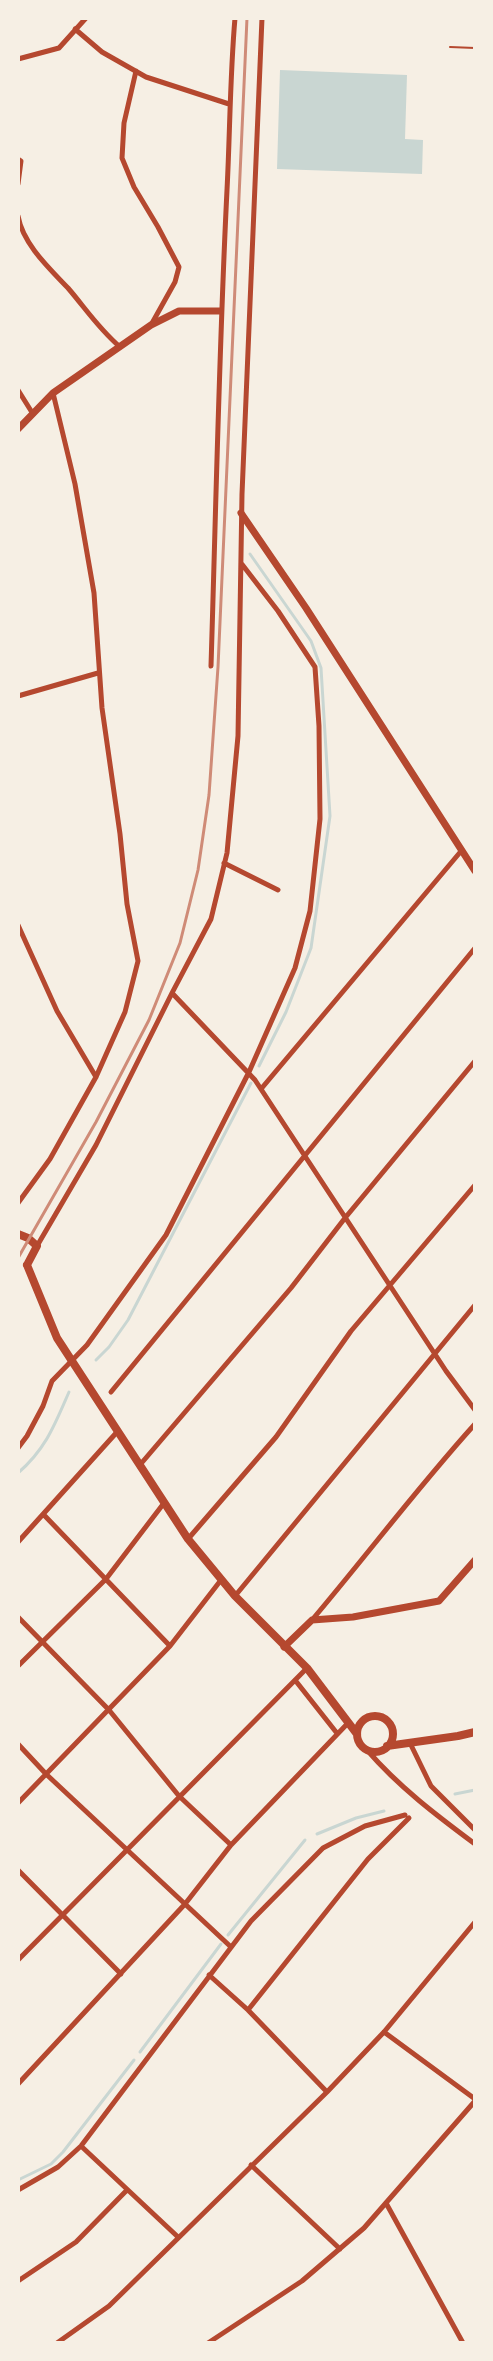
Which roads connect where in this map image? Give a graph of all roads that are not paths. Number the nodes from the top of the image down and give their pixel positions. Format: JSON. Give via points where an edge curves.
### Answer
{"nodes":[{"id":1,"x":86,"y":18,"type":"edge"},
{"id":2,"x":235,"y":18,"type":"edge"},
{"id":3,"x":262,"y":18,"type":"edge"},
{"id":4,"x":75,"y":29,"type":"junction"},
{"id":5,"x":450,"y":46,"type":"dead end"},
{"id":6,"x":475,"y":48,"type":"edge"},
{"id":7,"x":18,"y":59,"type":"edge"},
{"id":8,"x":136,"y":71,"type":"junction"},
{"id":9,"x":229,"y":104,"type":"junction"},
{"id":10,"x":20,"y":160,"type":"edge"},
{"id":11,"x":18,"y":184,"type":"edge"},
{"id":12,"x":18,"y":216,"type":"edge"},
{"id":13,"x":220,"y":311,"type":"junction"},
{"id":14,"x":151,"y":325,"type":"junction"},
{"id":15,"x":120,"y":347,"type":"junction"},
{"id":16,"x":18,"y":390,"type":"edge"},
{"id":17,"x":53,"y":393,"type":"junction"},
{"id":18,"x":33,"y":414,"type":"junction"},
{"id":19,"x":18,"y":429,"type":"edge"},
{"id":20,"x":241,"y":513,"type":"junction"},
{"id":21,"x":241,"y":563,"type":"junction"},
{"id":22,"x":211,"y":666,"type":"dead end"},
{"id":23,"x":98,"y":673,"type":"junction"},
{"id":24,"x":18,"y":696,"type":"edge"},
{"id":25,"x":462,"y":850,"type":"junction"},
{"id":26,"x":224,"y":863,"type":"junction"},
{"id":27,"x":475,"y":872,"type":"edge"},
{"id":28,"x":278,"y":890,"type":"dead end"},
{"id":29,"x":18,"y":925,"type":"edge"},
{"id":30,"x":20,"y":936,"type":"edge"},
{"id":31,"x":475,"y":948,"type":"edge"},
{"id":32,"x":172,"y":993,"type":"junction"},
{"id":33,"x":475,"y":1061,"type":"edge"},
{"id":34,"x":249,"y":1072,"type":"junction"},
{"id":35,"x":96,"y":1077,"type":"junction"},
{"id":36,"x":261,"y":1089,"type":"junction"},
{"id":37,"x":304,"y":1155,"type":"junction"},
{"id":38,"x":475,"y":1185,"type":"edge"},
{"id":39,"x":18,"y":1191,"type":"edge"},
{"id":40,"x":20,"y":1201,"type":"edge"},
{"id":41,"x":345,"y":1218,"type":"junction"},
{"id":42,"x":18,"y":1234,"type":"edge"},
{"id":43,"x":37,"y":1246,"type":"junction"},
{"id":44,"x":18,"y":1261,"type":"edge"},
{"id":45,"x":27,"y":1265,"type":"junction"},
{"id":46,"x":390,"y":1285,"type":"junction"},
{"id":47,"x":475,"y":1305,"type":"edge"},
{"id":48,"x":435,"y":1353,"type":"junction"},
{"id":49,"x":72,"y":1360,"type":"junction"},
{"id":50,"x":111,"y":1392,"type":"dead end"},
{"id":51,"x":475,"y":1410,"type":"edge"},
{"id":52,"x":475,"y":1424,"type":"edge"},
{"id":53,"x":117,"y":1432,"type":"junction"},
{"id":54,"x":18,"y":1448,"type":"edge"},
{"id":55,"x":139,"y":1466,"type":"junction"},
{"id":56,"x":164,"y":1503,"type":"junction"},
{"id":57,"x":44,"y":1515,"type":"junction"},
{"id":58,"x":188,"y":1539,"type":"junction"},
{"id":59,"x":18,"y":1542,"type":"edge"},
{"id":60,"x":475,"y":1560,"type":"edge"},
{"id":61,"x":472,"y":1569,"type":"edge"},
{"id":62,"x":106,"y":1579,"type":"junction"},
{"id":63,"x":221,"y":1580,"type":"junction"},
{"id":64,"x":235,"y":1596,"type":"junction"},
{"id":65,"x":18,"y":1617,"type":"edge"},
{"id":66,"x":312,"y":1620,"type":"junction"},
{"id":67,"x":43,"y":1641,"type":"junction"},
{"id":68,"x":170,"y":1646,"type":"junction"},
{"id":69,"x":284,"y":1647,"type":"junction"},
{"id":70,"x":18,"y":1666,"type":"edge"},
{"id":71,"x":307,"y":1668,"type":"junction"},
{"id":72,"x":295,"y":1680,"type":"junction"},
{"id":73,"x":109,"y":1710,"type":"junction"},
{"id":74,"x":348,"y":1722,"type":"junction"},
{"id":75,"x":336,"y":1732,"type":"junction"},
{"id":76,"x":475,"y":1732,"type":"edge"},
{"id":77,"x":357,"y":1734,"type":"junction"},
{"id":78,"x":410,"y":1743,"type":"junction"},
{"id":79,"x":18,"y":1744,"type":"edge"},
{"id":80,"x":387,"y":1746,"type":"junction"},
{"id":81,"x":367,"y":1750,"type":"junction"},
{"id":82,"x":46,"y":1774,"type":"junction"},
{"id":83,"x":179,"y":1797,"type":"junction"},
{"id":84,"x":18,"y":1803,"type":"edge"},
{"id":85,"x":475,"y":1830,"type":"edge"},
{"id":86,"x":475,"y":1844,"type":"edge"},
{"id":87,"x":231,"y":1845,"type":"junction"},
{"id":88,"x":127,"y":1849,"type":"junction"},
{"id":89,"x":18,"y":1870,"type":"edge"},
{"id":90,"x":185,"y":1904,"type":"junction"},
{"id":91,"x":62,"y":1915,"type":"junction"},
{"id":92,"x":475,"y":1922,"type":"edge"},
{"id":93,"x":231,"y":1947,"type":"junction"},
{"id":94,"x":18,"y":1960,"type":"edge"},
{"id":95,"x":121,"y":1974,"type":"junction"},
{"id":96,"x":209,"y":1975,"type":"junction"},
{"id":97,"x":248,"y":2010,"type":"junction"},
{"id":98,"x":384,"y":2031,"type":"junction"},
{"id":99,"x":18,"y":2084,"type":"edge"},
{"id":100,"x":327,"y":2092,"type":"junction"},
{"id":101,"x":475,"y":2100,"type":"edge"},
{"id":102,"x":81,"y":2146,"type":"junction"},
{"id":103,"x":251,"y":2165,"type":"junction"},
{"id":104,"x":18,"y":2190,"type":"edge"},
{"id":105,"x":127,"y":2190,"type":"junction"},
{"id":106,"x":386,"y":2203,"type":"junction"},
{"id":107,"x":178,"y":2238,"type":"junction"},
{"id":108,"x":340,"y":2249,"type":"junction"},
{"id":109,"x":18,"y":2281,"type":"edge"},
{"id":110,"x":57,"y":2343,"type":"edge"},
{"id":111,"x":208,"y":2343,"type":"edge"},
{"id":112,"x":463,"y":2343,"type":"edge"}],
"edges":[{"from":1,"to":4,"type":"street"},
{"from":2,"to":9,"type":"street"},
{"from":3,"to":20,"type":"street"},
{"from":4,"to":7,"type":"street","via":[[59,48]]},
{"from":4,"to":8,"type":"street","via":[[102,52]]},
{"from":5,"to":6,"type":"lane"},
{"from":8,"to":9,"type":"street"},
{"from":8,"to":14,"type":"street","via":[[124,123],[122,159],[179,267]]},
{"from":9,"to":13,"type":"street"},
{"from":10,"to":11,"type":"street"},
{"from":12,"to":15,"type":"street","via":[[31,244],[52,272],[100,330]]},
{"from":13,"to":14,"type":"street","via":[[179,311]]},
{"from":13,"to":22,"type":"street"},
{"from":14,"to":15,"type":"street"},
{"from":15,"to":17,"type":"street"},
{"from":16,"to":18,"type":"street"},
{"from":17,"to":18,"type":"street"},
{"from":17,"to":23,"type":"street","via":[[75,484],[94,593]]},
{"from":18,"to":19,"type":"street"},
{"from":20,"to":21,"type":"street"},
{"from":20,"to":25,"type":"street"},
{"from":21,"to":26,"type":"street","via":[[238,736]]},
{"from":21,"to":34,"type":"street","via":[[315,667],[320,726],[320,819],[310,911],[295,968]]},
{"from":23,"to":24,"type":"street"},
{"from":23,"to":35,"type":"street","via":[[127,904],[138,961],[125,1012]]},
{"from":25,"to":27,"type":"street"},
{"from":25,"to":36,"type":"street"},
{"from":26,"to":28,"type":"street"},
{"from":26,"to":32,"type":"street","via":[[212,919]]},
{"from":29,"to":30,"type":"street"},
{"from":30,"to":35,"type":"street","via":[[57,1011]]},
{"from":31,"to":37,"type":"street"},
{"from":32,"to":34,"type":"street"},
{"from":32,"to":43,"type":"street","via":[[96,1145]]},
{"from":33,"to":41,"type":"street"},
{"from":34,"to":36,"type":"street"},
{"from":34,"to":49,"type":"street","via":[[166,1235]]},
{"from":35,"to":40,"type":"street","via":[[50,1159]]},
{"from":36,"to":37,"type":"street"},
{"from":37,"to":41,"type":"street"},
{"from":37,"to":50,"type":"street"},
{"from":38,"to":46,"type":"street"},
{"from":39,"to":40,"type":"street"},
{"from":41,"to":46,"type":"street"},
{"from":41,"to":55,"type":"street","via":[[291,1288]]},
{"from":42,"to":43,"type":"main road"},
{"from":43,"to":45,"type":"main road"},
{"from":44,"to":45,"type":"main road"},
{"from":45,"to":49,"type":"main road","via":[[57,1338]]},
{"from":46,"to":48,"type":"street"},
{"from":46,"to":58,"type":"street","via":[[351,1331],[276,1437]]},
{"from":47,"to":48,"type":"street"},
{"from":48,"to":51,"type":"street"},
{"from":48,"to":64,"type":"street"},
{"from":49,"to":53,"type":"main road"},
{"from":49,"to":54,"type":"street","via":[[52,1381],[43,1406]]},
{"from":52,"to":66,"type":"street"},
{"from":53,"to":55,"type":"main road"},
{"from":53,"to":57,"type":"street"},
{"from":55,"to":56,"type":"main road"},
{"from":56,"to":58,"type":"main road"},
{"from":56,"to":62,"type":"street"},
{"from":57,"to":59,"type":"street"},
{"from":57,"to":62,"type":"street"},
{"from":58,"to":63,"type":"main road"},
{"from":60,"to":61,"type":"street"},
{"from":61,"to":66,"type":"street","via":[[439,1601],[353,1617]]},
{"from":62,"to":67,"type":"street"},
{"from":62,"to":68,"type":"street"},
{"from":63,"to":64,"type":"main road"},
{"from":63,"to":68,"type":"street"},
{"from":64,"to":69,"type":"main road"},
{"from":65,"to":67,"type":"street"},
{"from":66,"to":69,"type":"street"},
{"from":67,"to":70,"type":"street"},
{"from":67,"to":73,"type":"street"},
{"from":68,"to":73,"type":"street"},
{"from":69,"to":71,"type":"main road"},
{"from":71,"to":72,"type":"street"},
{"from":71,"to":74,"type":"main road"},
{"from":72,"to":75,"type":"street"},
{"from":72,"to":83,"type":"street"},
{"from":73,"to":82,"type":"street"},
{"from":73,"to":83,"type":"street"},
{"from":74,"to":75,"type":"street"},
{"from":74,"to":77,"type":"main road"},
{"from":75,"to":87,"type":"street"},
{"from":76,"to":78,"type":"main road"},
{"from":77,"to":80,"type":"main road","via":[[368,1718],[385,1719],[392,1729],[392,1740]]},
{"from":77,"to":81,"type":"main road"},
{"from":78,"to":80,"type":"main road"},
{"from":78,"to":85,"type":"street","via":[[431,1786]]},
{"from":79,"to":82,"type":"street"},
{"from":80,"to":81,"type":"main road","via":[[379,1752]]},
{"from":81,"to":86,"type":"street","via":[[390,1777]]},
{"from":82,"to":84,"type":"street"},
{"from":82,"to":88,"type":"street"},
{"from":83,"to":87,"type":"street"},
{"from":83,"to":88,"type":"street"},
{"from":87,"to":90,"type":"street"},
{"from":88,"to":90,"type":"street"},
{"from":88,"to":91,"type":"street"},
{"from":89,"to":91,"type":"street"},
{"from":90,"to":93,"type":"street"},
{"from":90,"to":95,"type":"street"},
{"from":91,"to":94,"type":"street"},
{"from":91,"to":95,"type":"street"},
{"from":92,"to":98,"type":"street"},
{"from":93,"to":96,"type":"street"},
{"from":93,"to":97,"type":"street","via":[[251,1921],[323,1848],[365,1826],[407,1817],[368,1859]]},
{"from":95,"to":99,"type":"street"},
{"from":96,"to":97,"type":"street"},
{"from":96,"to":102,"type":"street"},
{"from":97,"to":100,"type":"street"},
{"from":98,"to":100,"type":"street"},
{"from":98,"to":101,"type":"street"},
{"from":100,"to":103,"type":"street"},
{"from":101,"to":106,"type":"street"},
{"from":102,"to":104,"type":"street","via":[[58,2167]]},
{"from":102,"to":105,"type":"street"},
{"from":103,"to":107,"type":"street"},
{"from":103,"to":108,"type":"street"},
{"from":105,"to":107,"type":"street"},
{"from":105,"to":109,"type":"street","via":[[76,2242]]},
{"from":106,"to":108,"type":"street"},
{"from":106,"to":112,"type":"street"},
{"from":107,"to":110,"type":"street","via":[[109,2306]]},
{"from":108,"to":111,"type":"street","via":[[302,2281]]}]}
